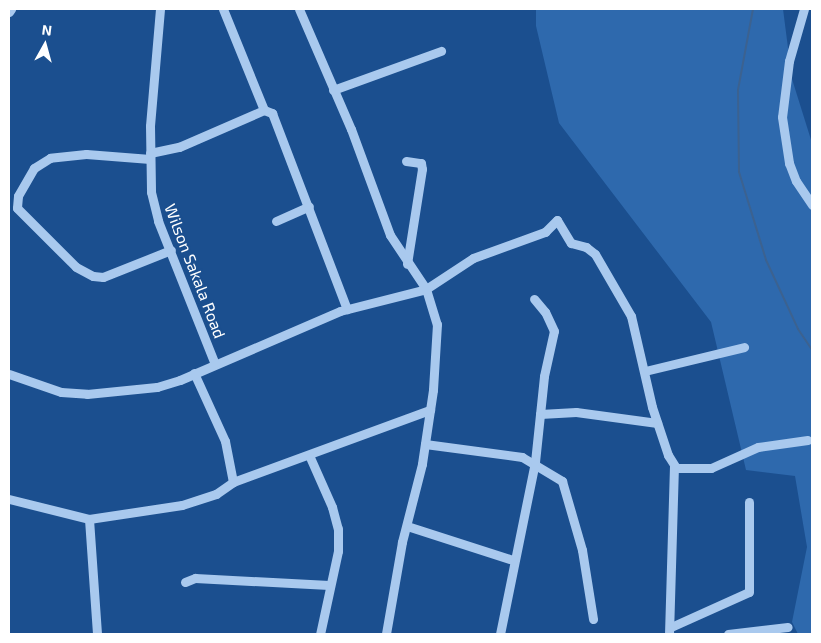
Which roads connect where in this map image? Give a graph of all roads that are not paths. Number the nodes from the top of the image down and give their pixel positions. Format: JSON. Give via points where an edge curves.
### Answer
{"nodes":[{"id":1,"x":11,"y":9,"type":"edge"},
{"id":2,"x":160,"y":9,"type":"edge"},
{"id":3,"x":223,"y":9,"type":"edge"},
{"id":4,"x":299,"y":9,"type":"edge"},
{"id":5,"x":804,"y":9,"type":"edge"},
{"id":6,"x":9,"y":12,"type":"edge"},
{"id":7,"x":441,"y":52,"type":"dead end"},
{"id":8,"x":333,"y":90,"type":"junction"},
{"id":9,"x":264,"y":110,"type":"junction"},
{"id":10,"x":150,"y":156,"type":"junction"},
{"id":11,"x":406,"y":161,"type":"dead end"},
{"id":12,"x":812,"y":205,"type":"edge"},
{"id":13,"x":309,"y":206,"type":"junction"},
{"id":14,"x":276,"y":221,"type":"dead end"},
{"id":15,"x":172,"y":250,"type":"junction"},
{"id":16,"x":407,"y":264,"type":"junction"},
{"id":17,"x":426,"y":289,"type":"junction"},
{"id":18,"x":534,"y":300,"type":"dead end"},
{"id":19,"x":347,"y":309,"type":"junction"},
{"id":20,"x":744,"y":346,"type":"dead end"},
{"id":21,"x":214,"y":364,"type":"junction"},
{"id":22,"x":644,"y":371,"type":"junction"},
{"id":23,"x":194,"y":373,"type":"junction"},
{"id":24,"x":9,"y":374,"type":"edge"},
{"id":25,"x":430,"y":410,"type":"junction"},
{"id":26,"x":540,"y":414,"type":"junction"},
{"id":27,"x":657,"y":422,"type":"junction"},
{"id":28,"x":808,"y":440,"type":"dead end"},
{"id":29,"x":425,"y":444,"type":"junction"},
{"id":30,"x":309,"y":455,"type":"junction"},
{"id":31,"x":534,"y":462,"type":"junction"},
{"id":32,"x":674,"y":466,"type":"junction"},
{"id":33,"x":233,"y":482,"type":"junction"},
{"id":34,"x":9,"y":499,"type":"edge"},
{"id":35,"x":749,"y":502,"type":"dead end"},
{"id":36,"x":89,"y":519,"type":"junction"},
{"id":37,"x":407,"y":526,"type":"junction"},
{"id":38,"x":513,"y":560,"type":"junction"},
{"id":39,"x":185,"y":582,"type":"dead end"},
{"id":40,"x":329,"y":585,"type":"junction"},
{"id":41,"x":593,"y":619,"type":"dead end"},
{"id":42,"x":788,"y":627,"type":"dead end"},
{"id":43,"x":670,"y":631,"type":"edge"},
{"id":44,"x":97,"y":634,"type":"edge"},
{"id":45,"x":320,"y":634,"type":"edge"},
{"id":46,"x":386,"y":634,"type":"edge"},
{"id":47,"x":500,"y":634,"type":"edge"},
{"id":48,"x":728,"y":634,"type":"edge"}],
"edges":[{"from":1,"to":6,"type":"street"},
{"from":2,"to":10,"type":"street","name":"Wilson Sakala Road"},
{"from":3,"to":9,"type":"street"},
{"from":4,"to":8,"type":"street"},
{"from":5,"to":12,"type":"street","via":[[788,61],[782,117],[789,163]]},
{"from":7,"to":8,"type":"street"},
{"from":8,"to":16,"type":"street","via":[[390,235]]},
{"from":9,"to":10,"type":"street","via":[[179,147]]},
{"from":9,"to":13,"type":"street","via":[[272,113]]},
{"from":10,"to":15,"type":"street","name":"Wilson Sakala Road","via":[[150,192]]},
{"from":10,"to":15,"type":"street","via":[[86,154],[50,158],[34,168],[18,196],[17,208],[76,268],[93,276],[103,276]]},
{"from":11,"to":16,"type":"street","via":[[421,163],[422,169]]},
{"from":13,"to":14,"type":"street"},
{"from":13,"to":19,"type":"street"},
{"from":15,"to":21,"type":"street","name":"Wilson Sakala Road"},
{"from":16,"to":17,"type":"street"},
{"from":17,"to":19,"type":"street"},
{"from":17,"to":22,"type":"street","via":[[473,258],[545,232],[557,220],[570,243],[586,247],[595,254],[631,316]]},
{"from":17,"to":25,"type":"street","via":[[438,329]]},
{"from":18,"to":26,"type":"street","via":[[545,312],[554,331]]},
{"from":19,"to":21,"type":"street"},
{"from":20,"to":22,"type":"street"},
{"from":21,"to":23,"type":"street"},
{"from":22,"to":27,"type":"street"},
{"from":23,"to":24,"type":"street","via":[[157,387],[87,394],[61,392]]},
{"from":23,"to":33,"type":"street","via":[[225,441]]},
{"from":25,"to":29,"type":"street"},
{"from":25,"to":30,"type":"street"},
{"from":26,"to":27,"type":"street","via":[[576,412]]},
{"from":26,"to":31,"type":"street"},
{"from":27,"to":32,"type":"street"},
{"from":28,"to":32,"type":"street","via":[[758,447],[711,468],[684,471]]},
{"from":29,"to":31,"type":"street","via":[[511,454]]},
{"from":29,"to":37,"type":"street"},
{"from":30,"to":33,"type":"street"},
{"from":30,"to":40,"type":"street","via":[[338,529],[338,551]]},
{"from":31,"to":38,"type":"street"},
{"from":31,"to":41,"type":"street","via":[[562,481],[582,550]]},
{"from":32,"to":43,"type":"street"},
{"from":33,"to":36,"type":"street","via":[[216,494],[182,505]]},
{"from":34,"to":36,"type":"street"},
{"from":35,"to":43,"type":"street","via":[[749,592]]},
{"from":36,"to":44,"type":"street"},
{"from":37,"to":38,"type":"street"},
{"from":37,"to":46,"type":"street"},
{"from":38,"to":47,"type":"street"},
{"from":39,"to":40,"type":"street","via":[[195,578]]},
{"from":40,"to":45,"type":"street"},
{"from":42,"to":48,"type":"street"}]}
